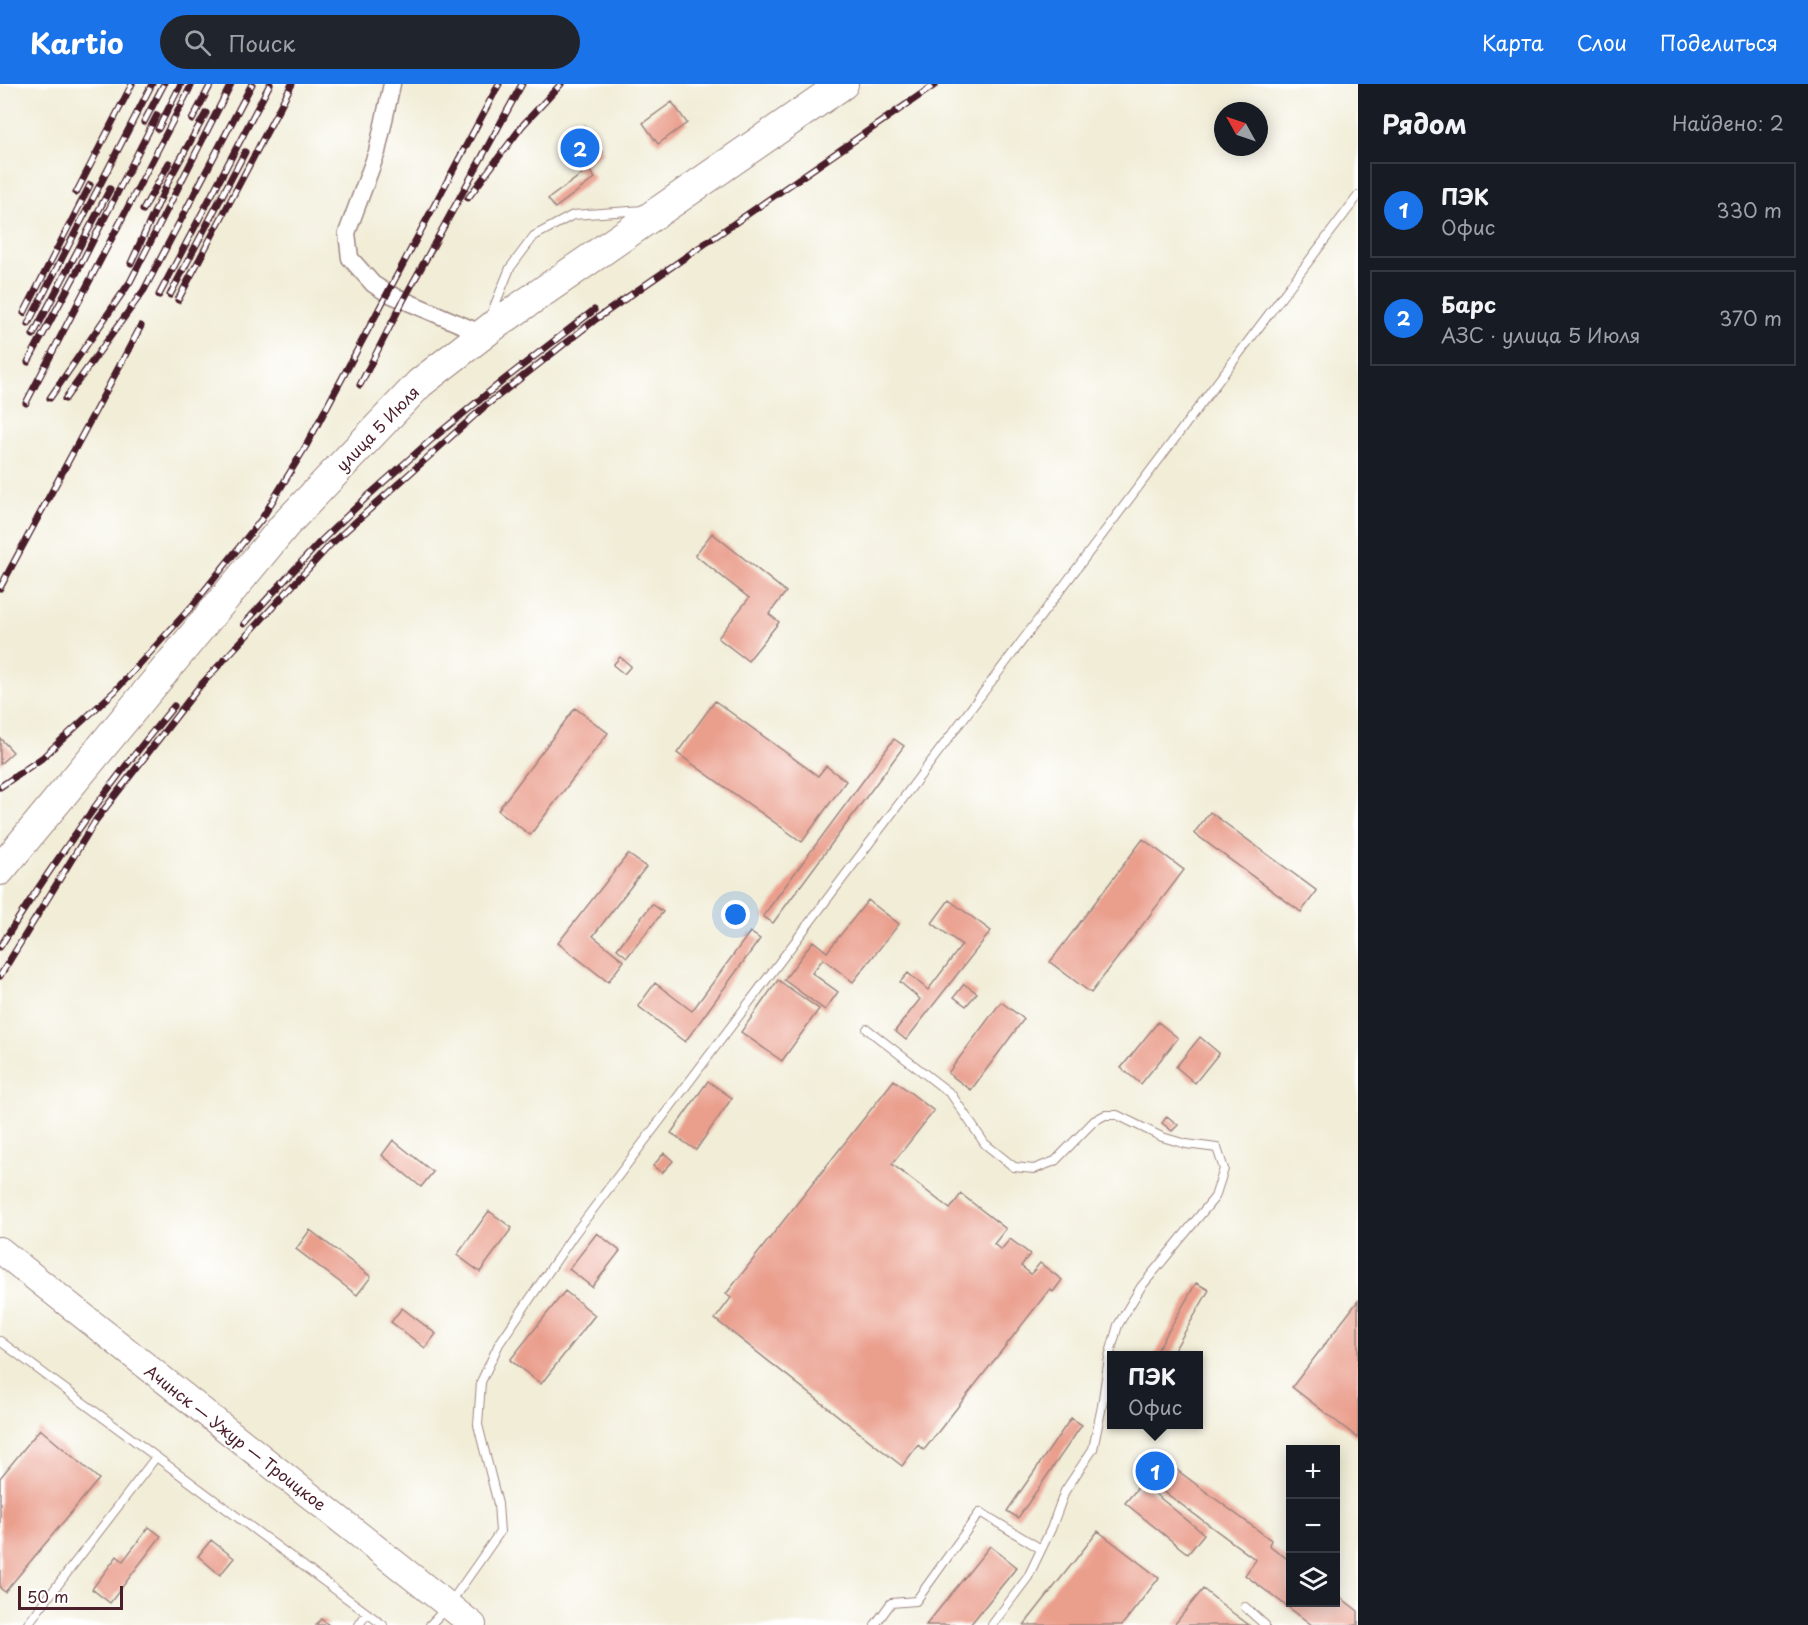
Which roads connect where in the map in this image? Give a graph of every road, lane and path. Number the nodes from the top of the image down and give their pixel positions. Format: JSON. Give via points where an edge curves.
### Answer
{"nodes":[{"id":1,"x":392,"y":84,"type":"edge"},
{"id":2,"x":843,"y":84,"type":"edge"},
{"id":3,"x":1358,"y":196,"type":"edge"},
{"id":4,"x":662,"y":209,"type":"junction"},
{"id":5,"x":483,"y":334,"type":"junction"},
{"id":6,"x":43,"y":816,"type":"junction"},
{"id":7,"x":0,"y":846,"type":"edge"},
{"id":8,"x":0,"y":870,"type":"edge"},
{"id":9,"x":867,"y":1029,"type":"dead end"},
{"id":10,"x":0,"y":1250,"type":"edge"},
{"id":11,"x":0,"y":1341,"type":"edge"},
{"id":12,"x":1112,"y":1351,"type":"edge"},
{"id":13,"x":1107,"y":1376,"type":"edge"},
{"id":14,"x":156,"y":1457,"type":"junction"},
{"id":15,"x":1041,"y":1549,"type":"junction"},
{"id":16,"x":448,"y":1606,"type":"junction"},
{"id":17,"x":1245,"y":1607,"type":"dead end"},
{"id":18,"x":367,"y":1614,"type":"junction"},
{"id":19,"x":27,"y":1625,"type":"edge"},
{"id":20,"x":359,"y":1625,"type":"edge"},
{"id":21,"x":382,"y":1625,"type":"edge"},
{"id":22,"x":430,"y":1625,"type":"edge"},
{"id":23,"x":473,"y":1625,"type":"edge"},
{"id":24,"x":875,"y":1625,"type":"edge"},
{"id":25,"x":992,"y":1625,"type":"edge"},
{"id":26,"x":1265,"y":1625,"type":"edge"}],
"edges":[{"from":1,"to":5,"type":"street","via":[[376,152],[347,232],[350,258],[373,284],[387,293]]},
{"from":2,"to":4,"type":"highway","name":"улица 5 Июля"},
{"from":3,"to":16,"type":"lane","via":[[575,1233],[499,1344],[481,1382],[478,1425],[498,1504],[500,1532]]},
{"from":4,"to":5,"type":"highway","name":"улица 5 Июля"},
{"from":4,"to":5,"type":"lane","via":[[573,215],[534,236],[510,268]]},
{"from":5,"to":6,"type":"highway","name":"улица 5 Июля","via":[[420,384],[285,525]]},
{"from":6,"to":7,"type":"highway"},
{"from":6,"to":8,"type":"highway","name":"улица 5 Июля"},
{"from":9,"to":12,"type":"lane","via":[[951,1094],[985,1144],[1014,1167],[1034,1169],[1055,1161],[1094,1121],[1105,1115],[1117,1114],[1162,1137],[1217,1148],[1224,1168],[1215,1197],[1141,1287],[1118,1325]]},
{"from":10,"to":16,"type":"main road","name":"Ачинск — Ужур — Троицкое"},
{"from":11,"to":14,"type":"lane"},
{"from":13,"to":15,"type":"lane","via":[[1093,1449],[1065,1491]]},
{"from":14,"to":18,"type":"lane"},
{"from":14,"to":19,"type":"lane"},
{"from":15,"to":24,"type":"lane","via":[[980,1512],[916,1601],[891,1603]]},
{"from":15,"to":25,"type":"lane","via":[[1028,1577]]},
{"from":16,"to":22,"type":"lane"},
{"from":16,"to":23,"type":"main road","name":"Ачинск — Ужур — Троицкое"},
{"from":17,"to":26,"type":"lane"},
{"from":18,"to":20,"type":"lane"},
{"from":18,"to":21,"type":"lane"}]}
